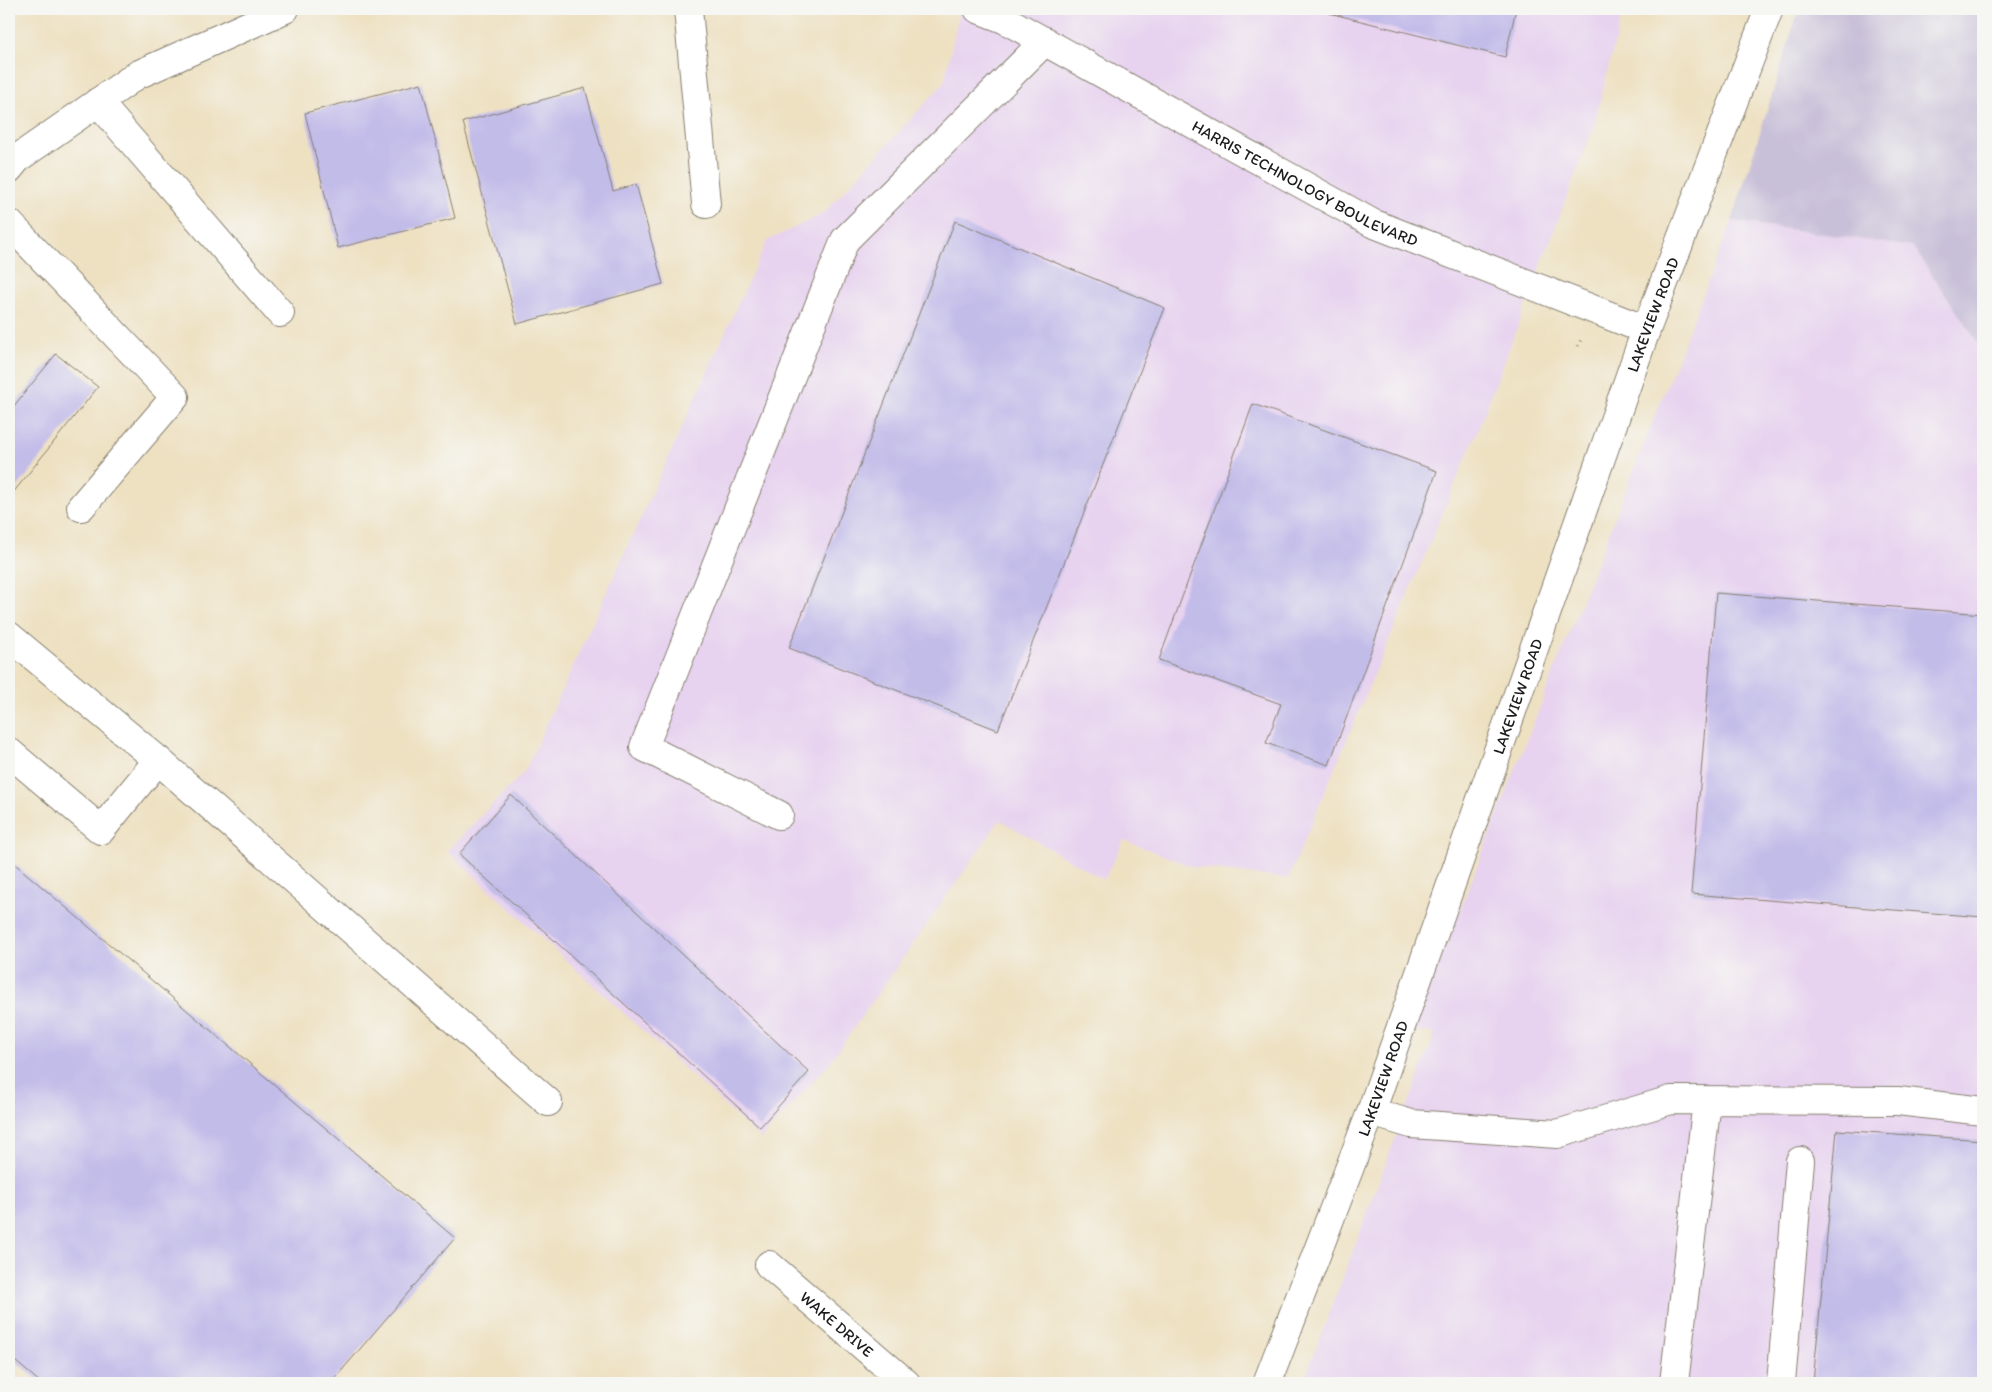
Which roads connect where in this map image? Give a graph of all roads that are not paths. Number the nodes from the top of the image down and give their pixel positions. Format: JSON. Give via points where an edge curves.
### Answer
{"nodes":[{"id":1,"x":284,"y":9,"type":"edge"},
{"id":2,"x":688,"y":9,"type":"edge"},
{"id":3,"x":978,"y":9,"type":"edge"},
{"id":4,"x":1769,"y":9,"type":"edge"},
{"id":5,"x":252,"y":16,"type":"edge"},
{"id":6,"x":1034,"y":27,"type":"edge"},
{"id":7,"x":98,"y":102,"type":"junction"},
{"id":8,"x":9,"y":168,"type":"edge"},
{"id":9,"x":706,"y":204,"type":"dead end"},
{"id":10,"x":9,"y":223,"type":"edge"},
{"id":11,"x":280,"y":313,"type":"dead end"},
{"id":12,"x":1646,"y":330,"type":"junction"},
{"id":13,"x":82,"y":507,"type":"dead end"},
{"id":14,"x":12,"y":644,"type":"edge"},
{"id":15,"x":9,"y":752,"type":"edge"},
{"id":16,"x":158,"y":760,"type":"junction"},
{"id":17,"x":780,"y":815,"type":"dead end"},
{"id":18,"x":1707,"y":1101,"type":"junction"},
{"id":19,"x":548,"y":1102,"type":"dead end"},
{"id":20,"x":1983,"y":1111,"type":"edge"},
{"id":21,"x":1371,"y":1112,"type":"junction"},
{"id":22,"x":1800,"y":1161,"type":"dead end"},
{"id":23,"x":769,"y":1265,"type":"dead end"},
{"id":24,"x":906,"y":1383,"type":"edge"},
{"id":25,"x":1267,"y":1383,"type":"edge"},
{"id":26,"x":1674,"y":1383,"type":"edge"},
{"id":27,"x":1781,"y":1383,"type":"edge"}],
"edges":[{"from":1,"to":5,"type":"main road"},
{"from":2,"to":9,"type":"main road"},
{"from":3,"to":6,"type":"main road","name":"HARRIS TECHNOLOGY BOULEVARD"},
{"from":4,"to":12,"type":"main road","name":"LAKEVIEW ROAD"},
{"from":5,"to":7,"type":"main road","via":[[137,75]]},
{"from":6,"to":12,"type":"main road","name":"HARRIS TECHNOLOGY BOULEVARD","via":[[1372,223]]},
{"from":6,"to":17,"type":"main road","via":[[845,240],[644,747]]},
{"from":7,"to":8,"type":"main road","via":[[18,158]]},
{"from":7,"to":11,"type":"main road"},
{"from":10,"to":13,"type":"main road","via":[[175,397]]},
{"from":12,"to":21,"type":"main road","name":"LAKEVIEW ROAD"},
{"from":14,"to":16,"type":"main road"},
{"from":15,"to":16,"type":"main road","via":[[101,830]]},
{"from":16,"to":19,"type":"main road"},
{"from":18,"to":20,"type":"main road","via":[[1898,1101]]},
{"from":18,"to":21,"type":"main road","via":[[1671,1100],[1557,1134],[1411,1124]]},
{"from":18,"to":26,"type":"main road"},
{"from":21,"to":25,"type":"main road","name":"LAKEVIEW ROAD"},
{"from":22,"to":27,"type":"main road"},
{"from":23,"to":24,"type":"main road","name":"WAKE DRIVE"}]}
